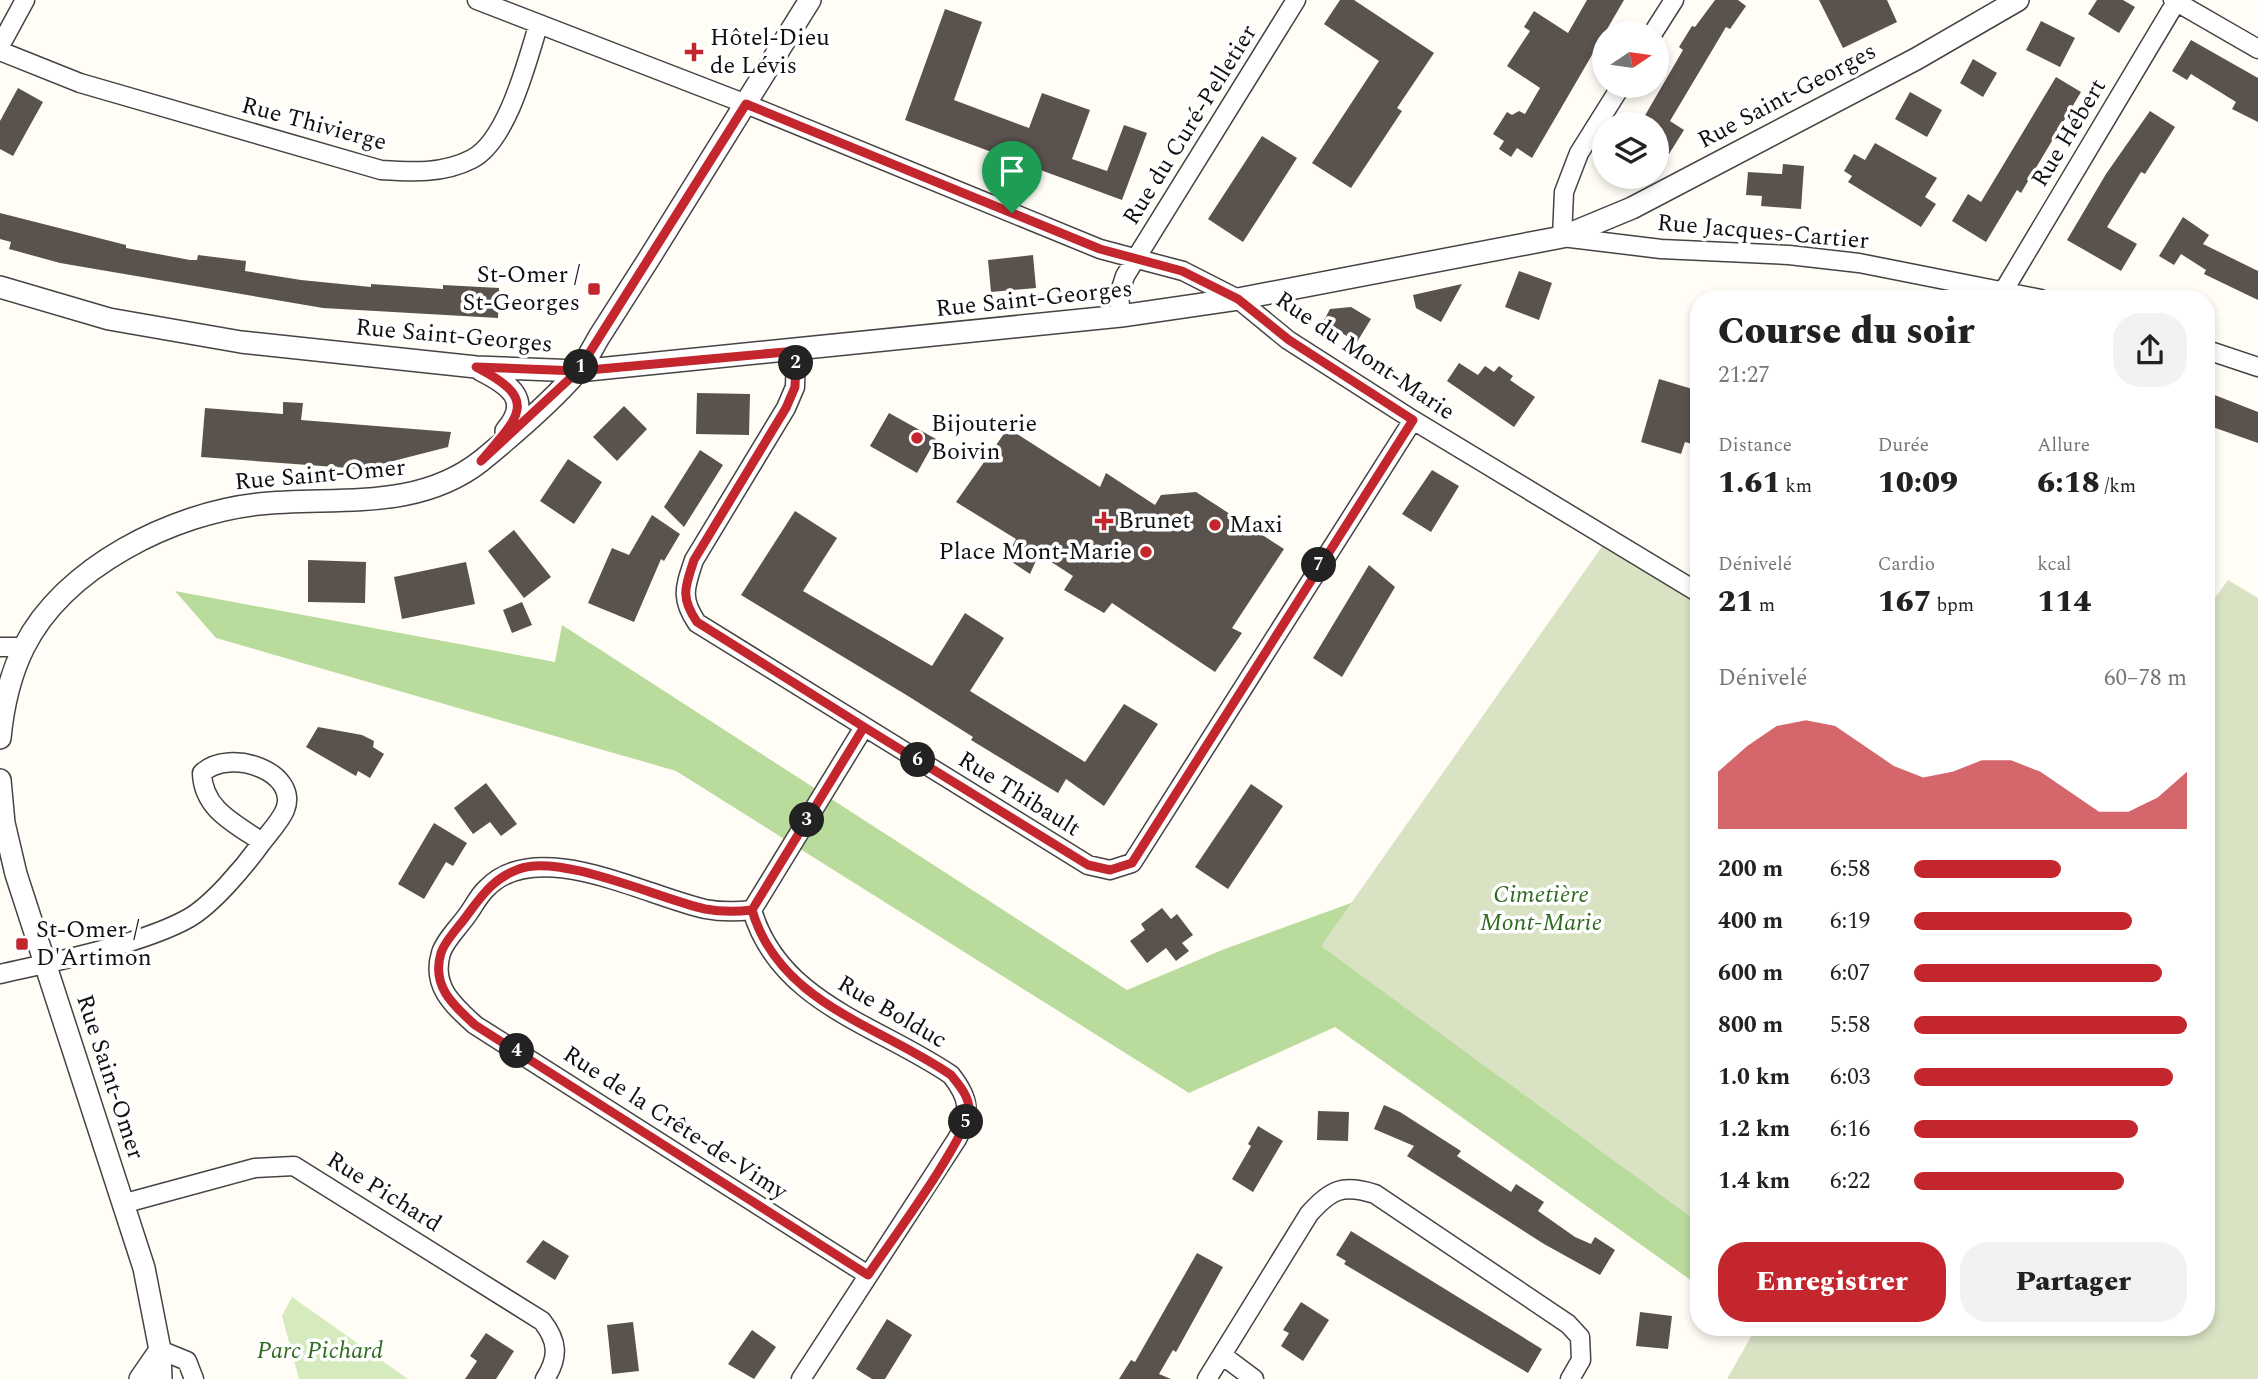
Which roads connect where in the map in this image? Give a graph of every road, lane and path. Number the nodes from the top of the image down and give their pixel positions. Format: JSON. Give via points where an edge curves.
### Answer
{"nodes":[{"id":1,"x":26,"y":0,"type":"edge"},
{"id":2,"x":477,"y":0,"type":"edge"},
{"id":3,"x":810,"y":0,"type":"edge"},
{"id":4,"x":1296,"y":0,"type":"edge"},
{"id":5,"x":1674,"y":0,"type":"edge"},
{"id":6,"x":2018,"y":0,"type":"edge"},
{"id":7,"x":2175,"y":1,"type":"edge"},
{"id":8,"x":1661,"y":21,"type":"edge"},
{"id":9,"x":538,"y":26,"type":"junction"},
{"id":10,"x":0,"y":49,"type":"edge"},
{"id":11,"x":2258,"y":49,"type":"edge"},
{"id":12,"x":1613,"y":98,"type":"edge"},
{"id":13,"x":746,"y":104,"type":"junction"},
{"id":14,"x":1562,"y":237,"type":"junction"},
{"id":15,"x":1136,"y":259,"type":"junction"},
{"id":16,"x":0,"y":287,"type":"edge"},
{"id":17,"x":2004,"y":290,"type":"joint"},
{"id":18,"x":1238,"y":299,"type":"junction"},
{"id":19,"x":1121,"y":316,"type":"junction"},
{"id":20,"x":796,"y":351,"type":"junction"},
{"id":21,"x":2215,"y":354,"type":"edge"},
{"id":22,"x":476,"y":367,"type":"junction"},
{"id":23,"x":2258,"y":367,"type":"edge"},
{"id":24,"x":578,"y":371,"type":"junction"},
{"id":25,"x":1413,"y":420,"type":"junction"},
{"id":26,"x":481,"y":461,"type":"junction"},
{"id":27,"x":1690,"y":588,"type":"edge"},
{"id":28,"x":0,"y":647,"type":"edge"},
{"id":29,"x":24,"y":647,"type":"junction"},
{"id":30,"x":864,"y":727,"type":"junction"},
{"id":31,"x":0,"y":738,"type":"edge"},
{"id":32,"x":0,"y":780,"type":"edge"},
{"id":33,"x":262,"y":842,"type":"junction"},
{"id":34,"x":752,"y":910,"type":"junction"},
{"id":35,"x":46,"y":964,"type":"junction"},
{"id":36,"x":0,"y":974,"type":"edge"},
{"id":37,"x":122,"y":1204,"type":"junction"},
{"id":38,"x":868,"y":1275,"type":"junction"},
{"id":39,"x":160,"y":1350,"type":"junction"},
{"id":40,"x":1222,"y":1355,"type":"junction"},
{"id":41,"x":140,"y":1379,"type":"edge"},
{"id":42,"x":161,"y":1379,"type":"edge"},
{"id":43,"x":194,"y":1379,"type":"edge"},
{"id":44,"x":545,"y":1379,"type":"edge"},
{"id":45,"x":801,"y":1379,"type":"edge"},
{"id":46,"x":1207,"y":1379,"type":"edge"},
{"id":47,"x":1254,"y":1379,"type":"edge"},
{"id":48,"x":1570,"y":1379,"type":"edge"}],
"edges":[{"from":1,"to":10,"type":"street"},
{"from":2,"to":9,"type":"street","name":"Rue du Mont-Marie"},
{"from":3,"to":13,"type":"street","name":"Rue Saint-Omer"},
{"from":4,"to":15,"type":"street","name":"Rue du Curé-Pelletier"},
{"from":5,"to":8,"type":"street"},
{"from":6,"to":14,"type":"street","name":"Rue Saint-Georges","via":[[1632,208]]},
{"from":7,"to":11,"type":"street"},
{"from":7,"to":17,"type":"street","name":"Rue Hébert"},
{"from":9,"to":10,"type":"street","name":"Rue Thivierge","via":[[491,142],[473,159],[421,173],[381,170],[93,87]]},
{"from":9,"to":13,"type":"street","name":"Rue du Mont-Marie"},
{"from":12,"to":14,"type":"street","via":[[1579,153],[1564,192]]},
{"from":13,"to":15,"type":"street","name":"Rue du Mont-Marie","via":[[1100,249]]},
{"from":13,"to":24,"type":"street","name":"Rue Saint-Omer"},
{"from":14,"to":17,"type":"street","name":"Rue Jacques-Cartier","via":[[1859,262]]},
{"from":14,"to":18,"type":"street","name":"Rue Saint-Georges"},
{"from":15,"to":18,"type":"street","name":"Rue du Mont-Marie","via":[[1182,271]]},
{"from":15,"to":19,"type":"street","name":"Rue du Curé-Pelletier","via":[[1118,295]]},
{"from":16,"to":22,"type":"street","name":"Rue Saint-Georges","via":[[108,319],[241,342]]},
{"from":18,"to":19,"type":"street","name":"Rue Saint-Georges"},
{"from":18,"to":25,"type":"street","name":"Rue du Mont-Marie","via":[[1289,340]]},
{"from":19,"to":20,"type":"street","name":"Rue Saint-Georges"},
{"from":20,"to":24,"type":"street","name":"Rue Saint-Georges"},
{"from":20,"to":30,"type":"street","name":"Rue Thibault","via":[[795,387],[786,408],[694,560],[685,605],[697,622]]},
{"from":21,"to":23,"type":"street"},
{"from":22,"to":24,"type":"street","name":"Rue Saint-Georges"},
{"from":22,"to":26,"type":"street","via":[[509,386],[517,398],[513,424]]},
{"from":24,"to":26,"type":"street","name":"Rue Saint-Omer"},
{"from":25,"to":27,"type":"street","name":"Rue du Mont-Marie"},
{"from":25,"to":30,"type":"street","name":"Rue Thibault","via":[[1132,863],[1110,870],[1088,865]]},
{"from":26,"to":29,"type":"street","name":"Rue Saint-Omer","via":[[450,481],[416,494],[259,504],[182,521],[136,542],[66,591]]},
{"from":28,"to":29,"type":"street"},
{"from":29,"to":31,"type":"street","name":"Rue Saint-Omer","via":[[11,680]]},
{"from":30,"to":34,"type":"street"},
{"from":32,"to":35,"type":"street","name":"Rue Saint-Omer","via":[[13,861]]},
{"from":33,"to":33,"type":"street","via":[[285,810],[280,783],[255,762],[211,764],[202,773],[209,803]]},
{"from":33,"to":35,"type":"street","via":[[190,917],[144,936]]},
{"from":34,"to":38,"type":"street","name":"Rue Bolduc","via":[[761,938],[804,990],[951,1075],[964,1091],[970,1109],[957,1139]]},
{"from":34,"to":38,"type":"street","name":"Rue de la Crête-de-Vimy","via":[[705,909],[596,876],[522,867],[487,888],[441,952],[443,993],[475,1025]]},
{"from":35,"to":36,"type":"street"},
{"from":35,"to":37,"type":"street","name":"Rue Saint-Omer"},
{"from":37,"to":39,"type":"street","name":"Rue Saint-Omer","via":[[144,1268]]},
{"from":37,"to":44,"type":"street","name":"Rue Pichard","via":[[255,1168],[294,1166],[542,1321],[553,1335],[557,1352]]},
{"from":38,"to":45,"type":"street","name":"Rue Bolduc"},
{"from":39,"to":41,"type":"street"},
{"from":39,"to":42,"type":"street","name":"Rue Saint-Omer"},
{"from":39,"to":43,"type":"street","via":[[187,1361]]},
{"from":40,"to":46,"type":"street"},
{"from":40,"to":47,"type":"street"},
{"from":40,"to":48,"type":"street","via":[[1309,1214],[1338,1189],[1359,1189],[1375,1194],[1568,1324],[1580,1336],[1581,1360]]}]}
